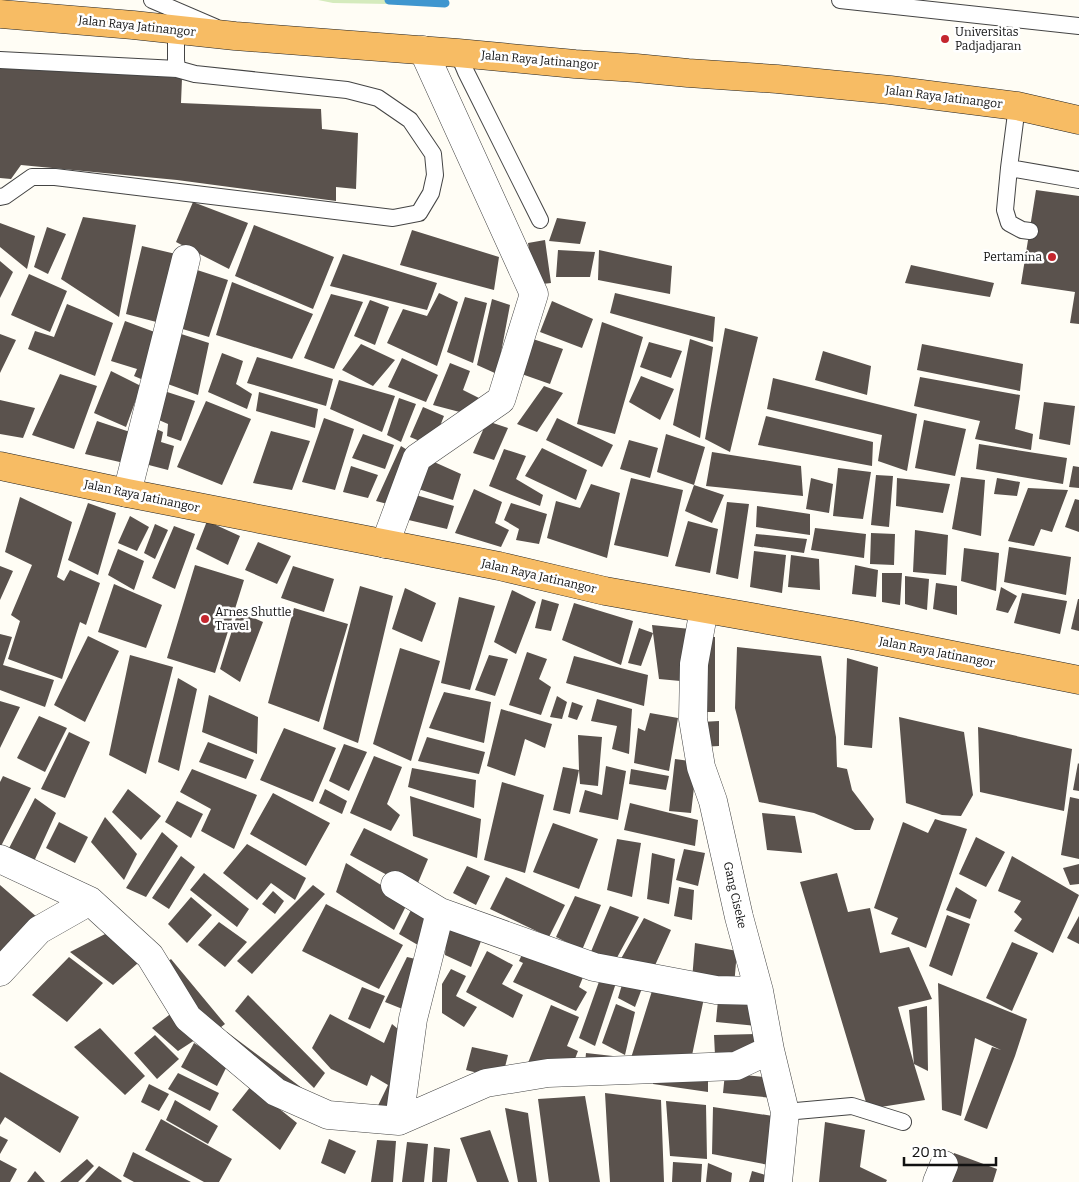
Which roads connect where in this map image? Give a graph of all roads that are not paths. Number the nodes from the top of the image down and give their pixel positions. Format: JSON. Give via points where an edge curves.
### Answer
{"nodes":[{"id":1,"x":152,"y":0,"type":"edge"},
{"id":2,"x":840,"y":0,"type":"edge"},
{"id":3,"x":0,"y":14,"type":"edge"},
{"id":4,"x":1079,"y":26,"type":"edge"},
{"id":5,"x":176,"y":30,"type":"junction"},
{"id":6,"x":235,"y":36,"type":"junction"},
{"id":7,"x":423,"y":50,"type":"junction"},
{"id":8,"x":458,"y":53,"type":"junction"},
{"id":9,"x":0,"y":60,"type":"edge"},
{"id":10,"x":177,"y":69,"type":"junction"},
{"id":11,"x":1017,"y":106,"type":"junction"},
{"id":12,"x":1079,"y":120,"type":"edge"},
{"id":13,"x":1008,"y":168,"type":"junction"},
{"id":14,"x":1079,"y":180,"type":"edge"},
{"id":15,"x":0,"y":196,"type":"edge"},
{"id":16,"x":540,"y":220,"type":"dead end"},
{"id":17,"x":1030,"y":231,"type":"dead end"},
{"id":18,"x":186,"y":259,"type":"dead end"},
{"id":19,"x":0,"y":466,"type":"edge"},
{"id":20,"x":127,"y":493,"type":"junction"},
{"id":21,"x":385,"y":544,"type":"junction"},
{"id":22,"x":704,"y":609,"type":"junction"},
{"id":23,"x":1079,"y":680,"type":"edge"},
{"id":24,"x":0,"y":859,"type":"edge"},
{"id":25,"x":395,"y":885,"type":"dead end"},
{"id":26,"x":90,"y":901,"type":"junction"},
{"id":27,"x":440,"y":912,"type":"junction"},
{"id":28,"x":0,"y":972,"type":"edge"},
{"id":29,"x":759,"y":991,"type":"junction"},
{"id":30,"x":770,"y":1050,"type":"junction"},
{"id":31,"x":784,"y":1112,"type":"junction"},
{"id":32,"x":399,"y":1121,"type":"junction"},
{"id":33,"x":903,"y":1122,"type":"dead end"},
{"id":34,"x":778,"y":1182,"type":"edge"}],
"edges":[{"from":1,"to":6,"type":"lane"},
{"from":2,"to":4,"type":"lane"},
{"from":3,"to":5,"type":"highway","name":"Jalan Raya Jatinangor"},
{"from":5,"to":6,"type":"highway","name":"Jalan Raya Jatinangor"},
{"from":5,"to":10,"type":"lane"},
{"from":6,"to":7,"type":"highway","name":"Jalan Raya Jatinangor"},
{"from":7,"to":8,"type":"highway","name":"Jalan Raya Jatinangor"},
{"from":7,"to":21,"type":"street","via":[[534,294],[502,400],[417,458]]},
{"from":8,"to":11,"type":"highway","name":"Jalan Raya Jatinangor","via":[[777,79]]},
{"from":8,"to":16,"type":"lane"},
{"from":9,"to":10,"type":"lane"},
{"from":10,"to":15,"type":"lane","via":[[195,74],[347,90],[378,98],[410,120],[433,154],[435,174],[431,193],[420,213],[393,218],[55,178],[32,177],[5,196]]},
{"from":11,"to":12,"type":"highway","name":"Jalan Raya Jatinangor"},
{"from":11,"to":13,"type":"lane"},
{"from":13,"to":14,"type":"lane"},
{"from":13,"to":17,"type":"lane","via":[[1004,210],[1010,223]]},
{"from":18,"to":20,"type":"street"},
{"from":19,"to":20,"type":"highway","name":"Jalan Raya Jatinangor"},
{"from":20,"to":21,"type":"highway","name":"Jalan Raya Jatinangor"},
{"from":21,"to":22,"type":"highway","name":"Jalan Raya Jatinangor"},
{"from":22,"to":23,"type":"highway","name":"Jalan Raya Jatinangor"},
{"from":22,"to":29,"type":"street","name":"Gang Ciseke","via":[[694,664],[693,719],[701,767],[713,801]]},
{"from":24,"to":26,"type":"street"},
{"from":25,"to":27,"type":"street"},
{"from":26,"to":28,"type":"street","via":[[39,930]]},
{"from":26,"to":32,"type":"street","via":[[150,956],[188,1018],[276,1092],[328,1115]]},
{"from":27,"to":29,"type":"street","via":[[594,967],[716,990]]},
{"from":27,"to":32,"type":"street","via":[[412,1019]]},
{"from":29,"to":30,"type":"street","name":"Gang Ciseke"},
{"from":30,"to":31,"type":"street","name":"Gang Ciseke"},
{"from":30,"to":32,"type":"street","via":[[736,1066],[548,1073],[486,1083]]},
{"from":31,"to":33,"type":"lane","via":[[852,1106]]},
{"from":31,"to":34,"type":"street","name":"Gang Ciseke"}]}
